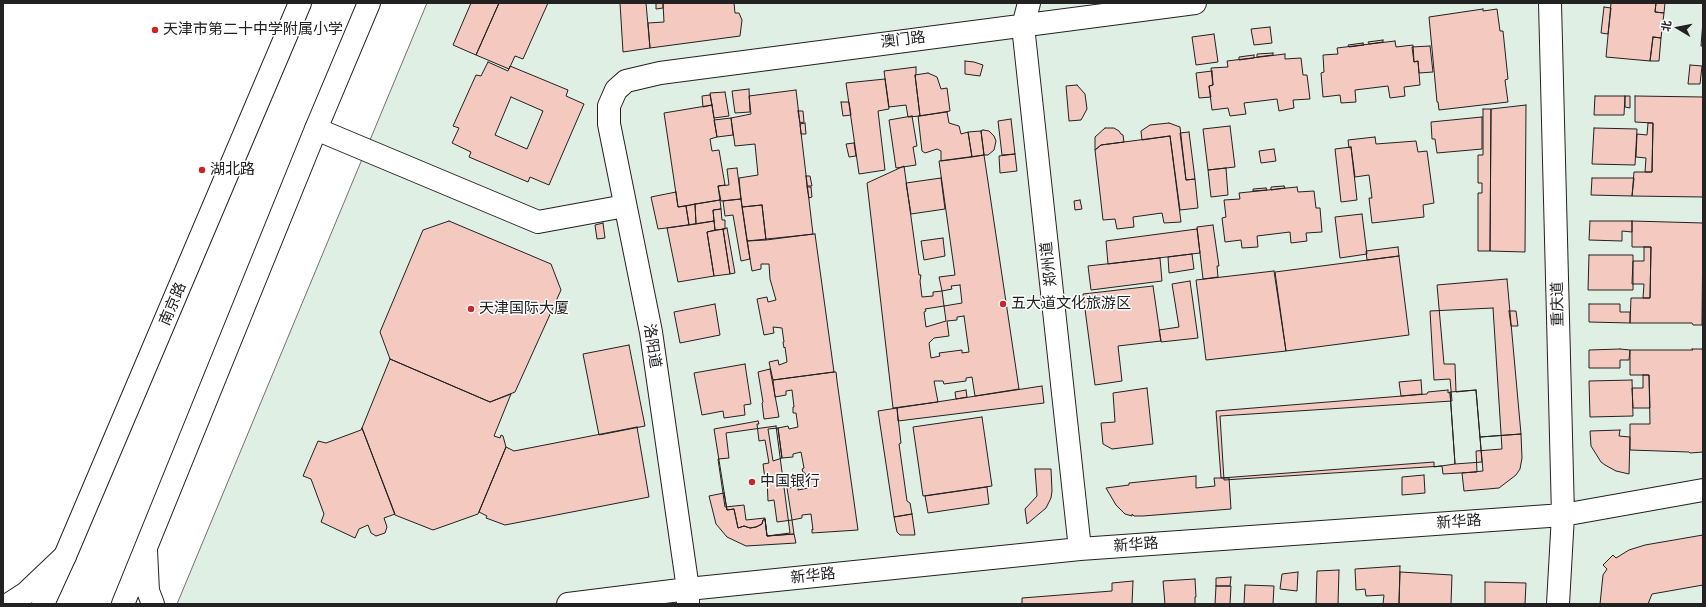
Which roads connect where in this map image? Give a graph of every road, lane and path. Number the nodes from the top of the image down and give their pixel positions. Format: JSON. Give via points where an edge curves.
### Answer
{"nodes":[{"id":1,"x":300,"y":3,"type":"edge"},
{"id":2,"x":370,"y":3,"type":"edge"},
{"id":3,"x":1029,"y":3,"type":"edge"},
{"id":4,"x":1194,"y":3,"type":"edge"},
{"id":5,"x":1550,"y":3,"type":"edge"},
{"id":6,"x":1022,"y":26,"type":"junction"},
{"id":7,"x":616,"y":90,"type":"joint"},
{"id":8,"x":316,"y":128,"type":"junction"},
{"id":9,"x":626,"y":206,"type":"junction"},
{"id":10,"x":1703,"y":490,"type":"edge"},
{"id":11,"x":1563,"y":515,"type":"junction"},
{"id":12,"x":1080,"y":549,"type":"junction"},
{"id":13,"x":146,"y":550,"type":"junction"},
{"id":14,"x":65,"y":556,"type":"junction"},
{"id":15,"x":688,"y":597,"type":"edge"},
{"id":16,"x":9,"y":604,"type":"edge"},
{"id":17,"x":43,"y":604,"type":"edge"},
{"id":18,"x":123,"y":604,"type":"edge"},
{"id":19,"x":153,"y":604,"type":"edge"},
{"id":20,"x":568,"y":604,"type":"edge"},
{"id":21,"x":1558,"y":604,"type":"edge"}],
"edges":[{"from":1,"to":14,"type":"street","name":"南京路"},
{"from":2,"to":8,"type":"street"},
{"from":3,"to":6,"type":"street","name":"郑州道"},
{"from":4,"to":6,"type":"street","name":"澳门路"},
{"from":5,"to":11,"type":"street","name":"重庆道"},
{"from":6,"to":7,"type":"street","name":"澳门路","via":[[660,73],[626,81]]},
{"from":6,"to":12,"type":"street","name":"郑州道"},
{"from":7,"to":9,"type":"street","name":"洛阳道","via":[[609,106],[609,124]]},
{"from":8,"to":9,"type":"street","via":[[538,222]]},
{"from":8,"to":13,"type":"street"},
{"from":9,"to":15,"type":"street","name":"洛阳道","via":[[650,332]]},
{"from":10,"to":11,"type":"street","name":"新华路"},
{"from":11,"to":12,"type":"street","name":"新华路"},
{"from":11,"to":21,"type":"street","name":"重庆道"},
{"from":12,"to":15,"type":"street","name":"新华路"},
{"from":13,"to":18,"type":"street"},
{"from":13,"to":19,"type":"street","via":[[148,591]]},
{"from":14,"to":16,"type":"street","via":[[26,593]]},
{"from":14,"to":17,"type":"street","name":"南京路"},
{"from":15,"to":20,"type":"street","name":"新华路"}]}
